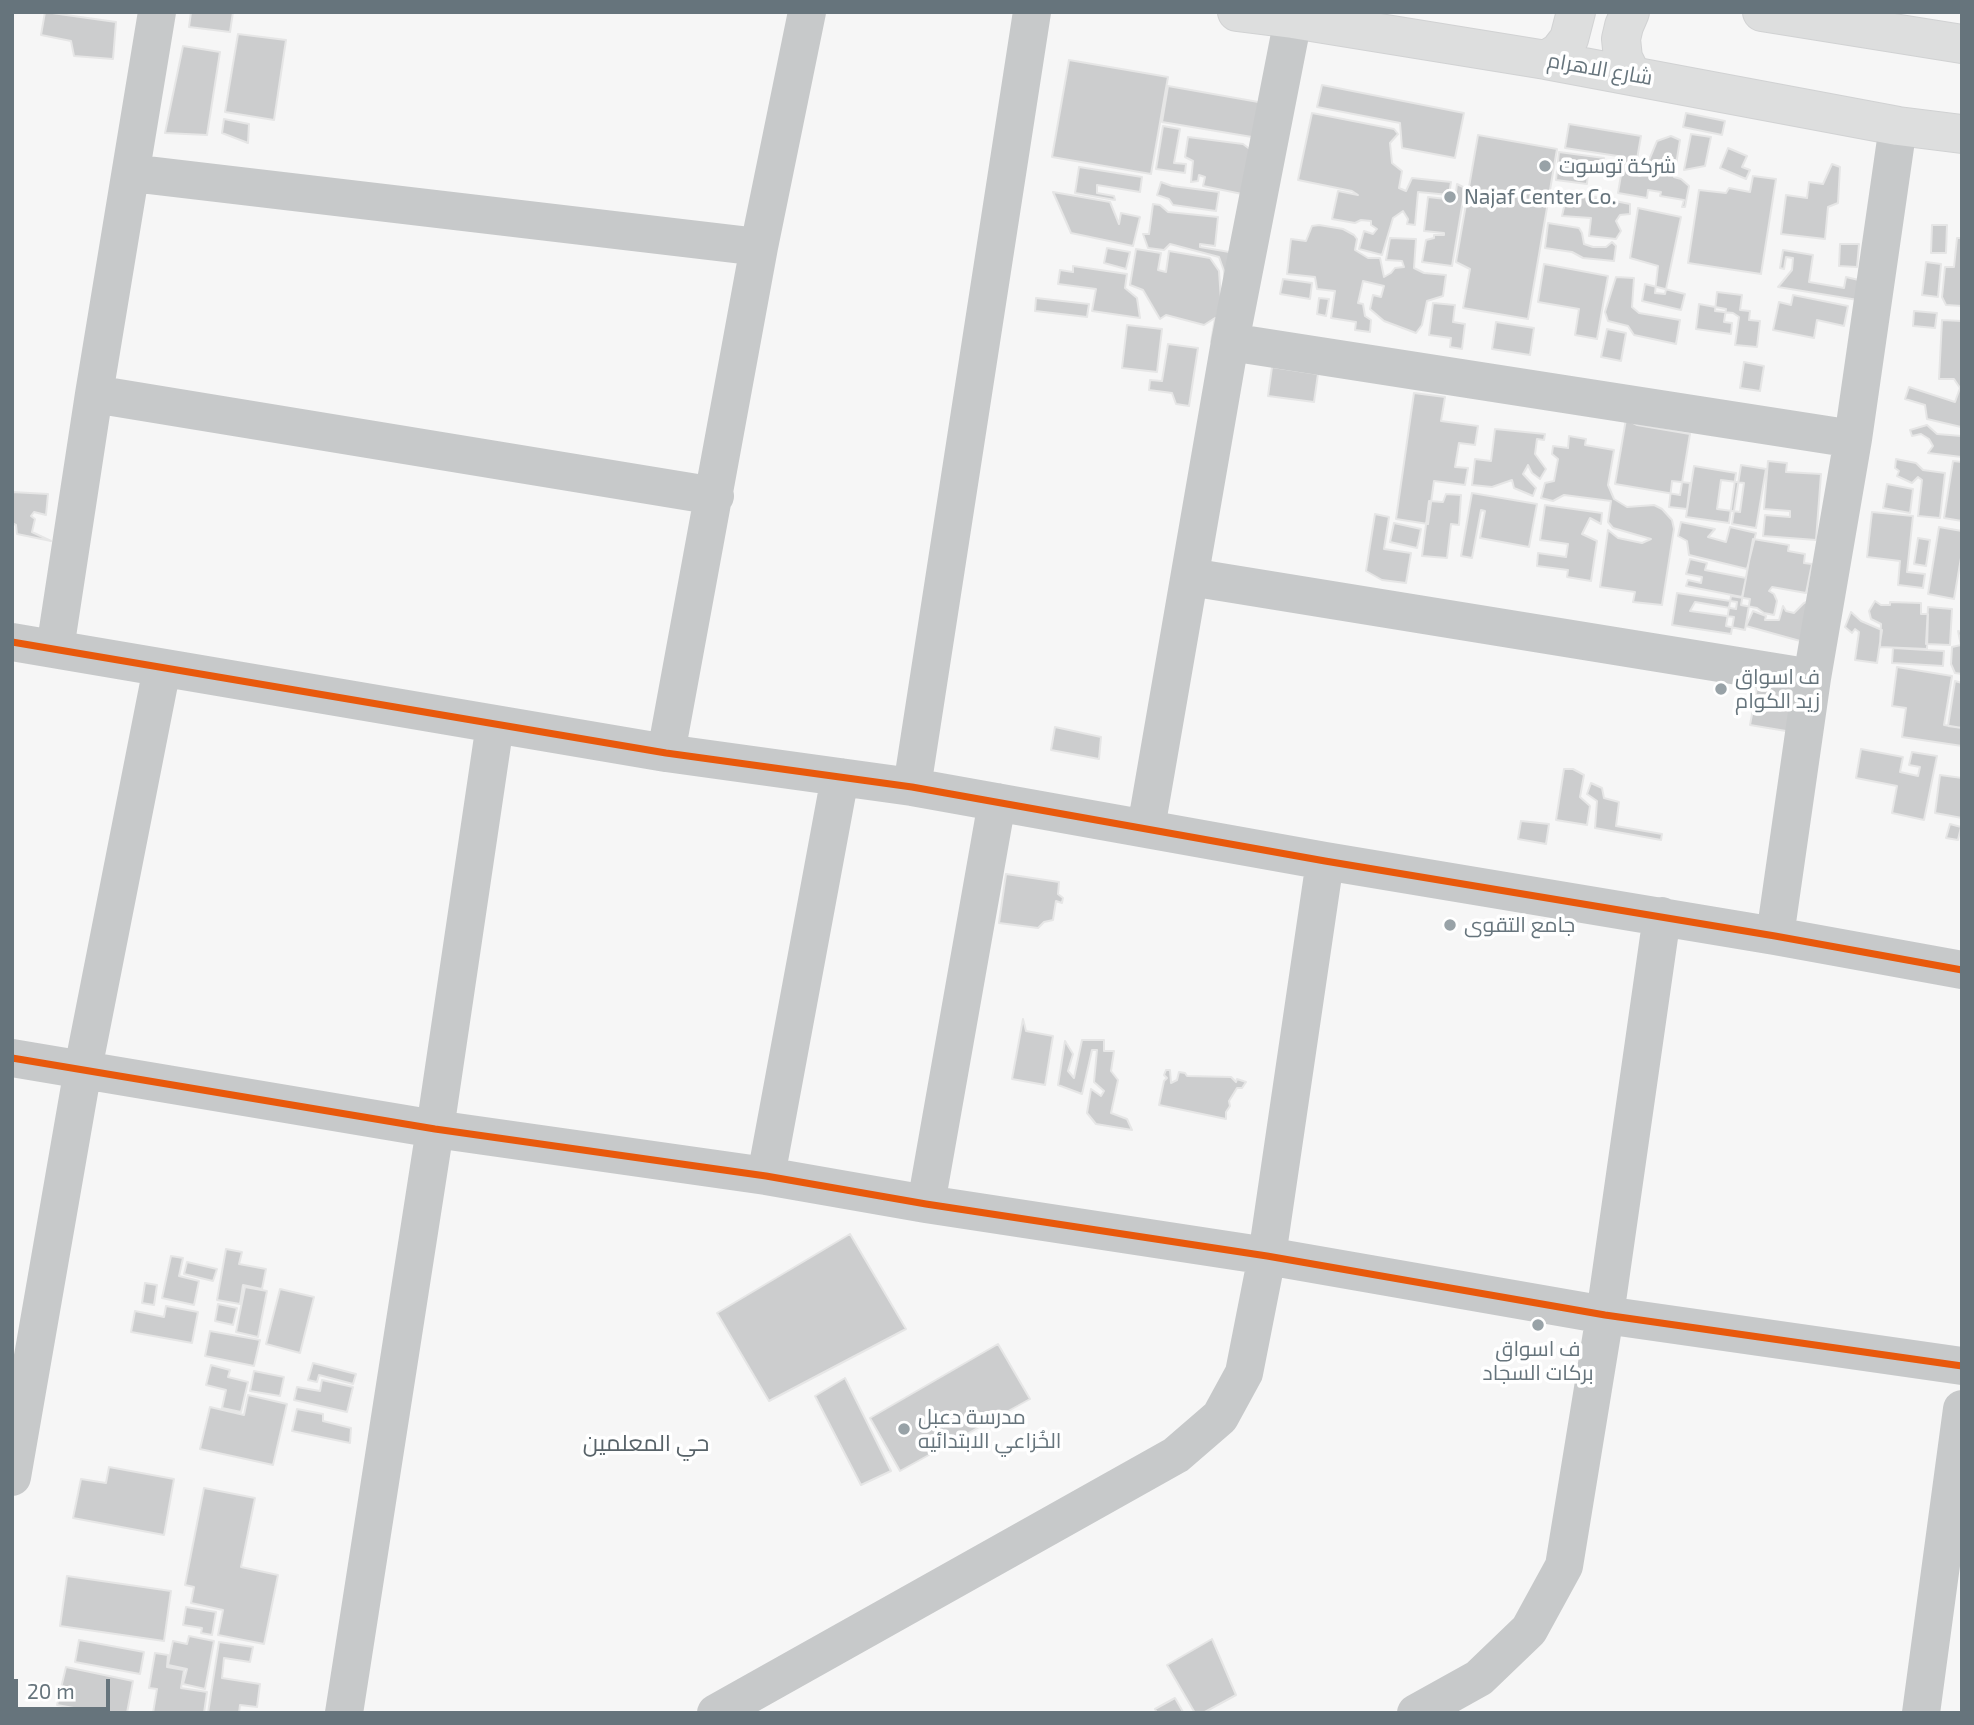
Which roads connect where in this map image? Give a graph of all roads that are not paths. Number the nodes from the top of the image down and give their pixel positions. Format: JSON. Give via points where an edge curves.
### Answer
{"nodes":[{"id":1,"x":157,"y":12,"type":"edge"},
{"id":2,"x":807,"y":12,"type":"edge"},
{"id":3,"x":1032,"y":12,"type":"edge"},
{"id":4,"x":1237,"y":12,"type":"edge"},
{"id":5,"x":1576,"y":12,"type":"edge"},
{"id":6,"x":1630,"y":12,"type":"edge"},
{"id":7,"x":1762,"y":12,"type":"edge"},
{"id":8,"x":1293,"y":19,"type":"junction"},
{"id":9,"x":1962,"y":44,"type":"edge"},
{"id":10,"x":1546,"y":60,"type":"junction"},
{"id":11,"x":1631,"y":74,"type":"junction"},
{"id":12,"x":1898,"y":126,"type":"junction"},
{"id":13,"x":1962,"y":134,"type":"edge"},
{"id":14,"x":131,"y":173,"type":"junction"},
{"id":15,"x":759,"y":247,"type":"junction"},
{"id":16,"x":1230,"y":342,"type":"junction"},
{"id":17,"x":94,"y":394,"type":"junction"},
{"id":18,"x":1853,"y":439,"type":"junction"},
{"id":19,"x":715,"y":496,"type":"junction"},
{"id":20,"x":1190,"y":577,"type":"junction"},
{"id":21,"x":12,"y":642,"type":"edge"},
{"id":22,"x":55,"y":649,"type":"junction"},
{"id":23,"x":162,"y":668,"type":"junction"},
{"id":24,"x":1812,"y":678,"type":"junction"},
{"id":25,"x":495,"y":724,"type":"junction"},
{"id":26,"x":666,"y":753,"type":"junction"},
{"id":27,"x":839,"y":778,"type":"junction"},
{"id":28,"x":912,"y":787,"type":"junction"},
{"id":29,"x":996,"y":802,"type":"junction"},
{"id":30,"x":1146,"y":828,"type":"junction"},
{"id":31,"x":1325,"y":860,"type":"junction"},
{"id":32,"x":1662,"y":916,"type":"junction"},
{"id":33,"x":1774,"y":936,"type":"junction"},
{"id":34,"x":1962,"y":970,"type":"edge"},
{"id":35,"x":12,"y":1058,"type":"edge"},
{"id":36,"x":83,"y":1069,"type":"junction"},
{"id":37,"x":435,"y":1129,"type":"junction"},
{"id":38,"x":766,"y":1176,"type":"junction"},
{"id":39,"x":926,"y":1203,"type":"junction"},
{"id":40,"x":1268,"y":1256,"type":"junction"},
{"id":41,"x":1605,"y":1315,"type":"junction"},
{"id":42,"x":1962,"y":1366,"type":"edge"},
{"id":43,"x":1962,"y":1409,"type":"edge"},
{"id":44,"x":12,"y":1476,"type":"edge"},
{"id":45,"x":1962,"y":1660,"type":"edge"},
{"id":46,"x":1927,"y":1674,"type":"junction"},
{"id":47,"x":344,"y":1713,"type":"edge"},
{"id":48,"x":716,"y":1713,"type":"edge"},
{"id":49,"x":1416,"y":1713,"type":"edge"},
{"id":50,"x":1921,"y":1713,"type":"edge"}],
"edges":[{"from":1,"to":14,"type":"street"},
{"from":2,"to":15,"type":"street"},
{"from":3,"to":28,"type":"street"},
{"from":4,"to":8,"type":"main road","name":"شارع الاهرام"},
{"from":5,"to":10,"type":"main road","via":[[1569,39]]},
{"from":6,"to":11,"type":"main road","via":[[1622,39],[1623,58]]},
{"from":7,"to":9,"type":"main road"},
{"from":8,"to":10,"type":"main road","name":"شارع الاهرام"},
{"from":8,"to":16,"type":"street"},
{"from":10,"to":11,"type":"main road","name":"شارع الاهرام"},
{"from":11,"to":12,"type":"main road","name":"شارع الاهرام"},
{"from":12,"to":13,"type":"main road","name":"شارع الاهرام"},
{"from":12,"to":18,"type":"street"},
{"from":14,"to":15,"type":"street"},
{"from":14,"to":17,"type":"street"},
{"from":15,"to":19,"type":"street"},
{"from":16,"to":18,"type":"street"},
{"from":16,"to":20,"type":"street"},
{"from":17,"to":19,"type":"street"},
{"from":17,"to":22,"type":"street"},
{"from":18,"to":24,"type":"street"},
{"from":19,"to":26,"type":"street"},
{"from":20,"to":24,"type":"street"},
{"from":20,"to":30,"type":"street"},
{"from":21,"to":22,"type":"street"},
{"from":22,"to":23,"type":"street"},
{"from":23,"to":25,"type":"street"},
{"from":23,"to":36,"type":"street"},
{"from":24,"to":33,"type":"street"},
{"from":25,"to":26,"type":"street"},
{"from":25,"to":37,"type":"street"},
{"from":26,"to":27,"type":"street"},
{"from":27,"to":28,"type":"street"},
{"from":27,"to":38,"type":"street"},
{"from":28,"to":29,"type":"street"},
{"from":29,"to":30,"type":"street"},
{"from":29,"to":39,"type":"street"},
{"from":30,"to":31,"type":"street"},
{"from":31,"to":32,"type":"street"},
{"from":31,"to":40,"type":"street"},
{"from":32,"to":33,"type":"street"},
{"from":32,"to":41,"type":"street"},
{"from":33,"to":34,"type":"street"},
{"from":35,"to":36,"type":"street"},
{"from":36,"to":37,"type":"street"},
{"from":36,"to":44,"type":"street"},
{"from":37,"to":38,"type":"street"},
{"from":37,"to":47,"type":"street"},
{"from":38,"to":39,"type":"street"},
{"from":39,"to":40,"type":"street"},
{"from":40,"to":41,"type":"street"},
{"from":40,"to":48,"type":"street","via":[[1244,1373],[1220,1417],[1176,1455]]},
{"from":41,"to":42,"type":"street"},
{"from":41,"to":49,"type":"street","via":[[1564,1566],[1529,1630],[1479,1678]]},
{"from":43,"to":46,"type":"street"},
{"from":45,"to":46,"type":"street"},
{"from":46,"to":50,"type":"street"}]}
